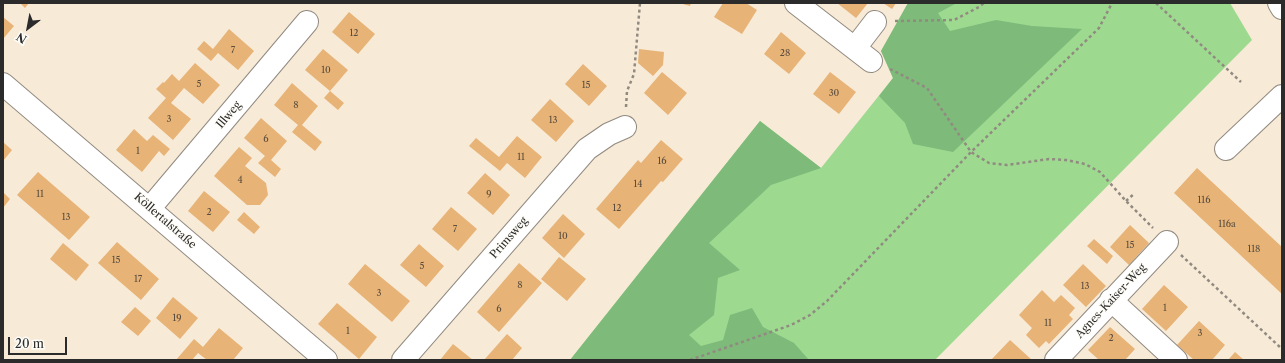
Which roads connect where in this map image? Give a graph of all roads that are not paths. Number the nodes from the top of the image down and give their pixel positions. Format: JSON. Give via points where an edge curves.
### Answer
{"nodes":[{"id":1,"x":796,"y":3,"type":"edge"},
{"id":2,"x":1279,"y":3,"type":"edge"},
{"id":3,"x":1282,"y":8,"type":"edge"},
{"id":4,"x":307,"y":22,"type":"dead end"},
{"id":5,"x":875,"y":22,"type":"dead end"},
{"id":6,"x":3,"y":84,"type":"edge"},
{"id":7,"x":1282,"y":96,"type":"edge"},
{"id":8,"x":625,"y":127,"type":"road end"},
{"id":9,"x":1226,"y":148,"type":"dead end"},
{"id":10,"x":150,"y":208,"type":"junction"},
{"id":11,"x":1167,"y":242,"type":"road end"},
{"id":12,"x":1111,"y":300,"type":"junction"},
{"id":13,"x":326,"y":360,"type":"edge"},
{"id":14,"x":403,"y":360,"type":"edge"},
{"id":15,"x":1056,"y":360,"type":"edge"},
{"id":16,"x":1176,"y":360,"type":"edge"}],
"edges":[{"from":1,"to":5,"type":"street","via":[[863,55]]},
{"from":2,"to":3,"type":"street"},
{"from":4,"to":10,"type":"street","name":"Illweg"},
{"from":6,"to":10,"type":"street","name":"Köllertalstraße"},
{"from":7,"to":9,"type":"street"},
{"from":8,"to":14,"type":"street","name":"Primsweg","via":[[587,149]]},
{"from":10,"to":13,"type":"street","name":"Köllertalstraße"},
{"from":11,"to":12,"type":"street","name":"Agnes-Kaiser-Weg"},
{"from":12,"to":15,"type":"street","name":"Agnes-Kaiser-Weg"},
{"from":12,"to":16,"type":"street"}]}
